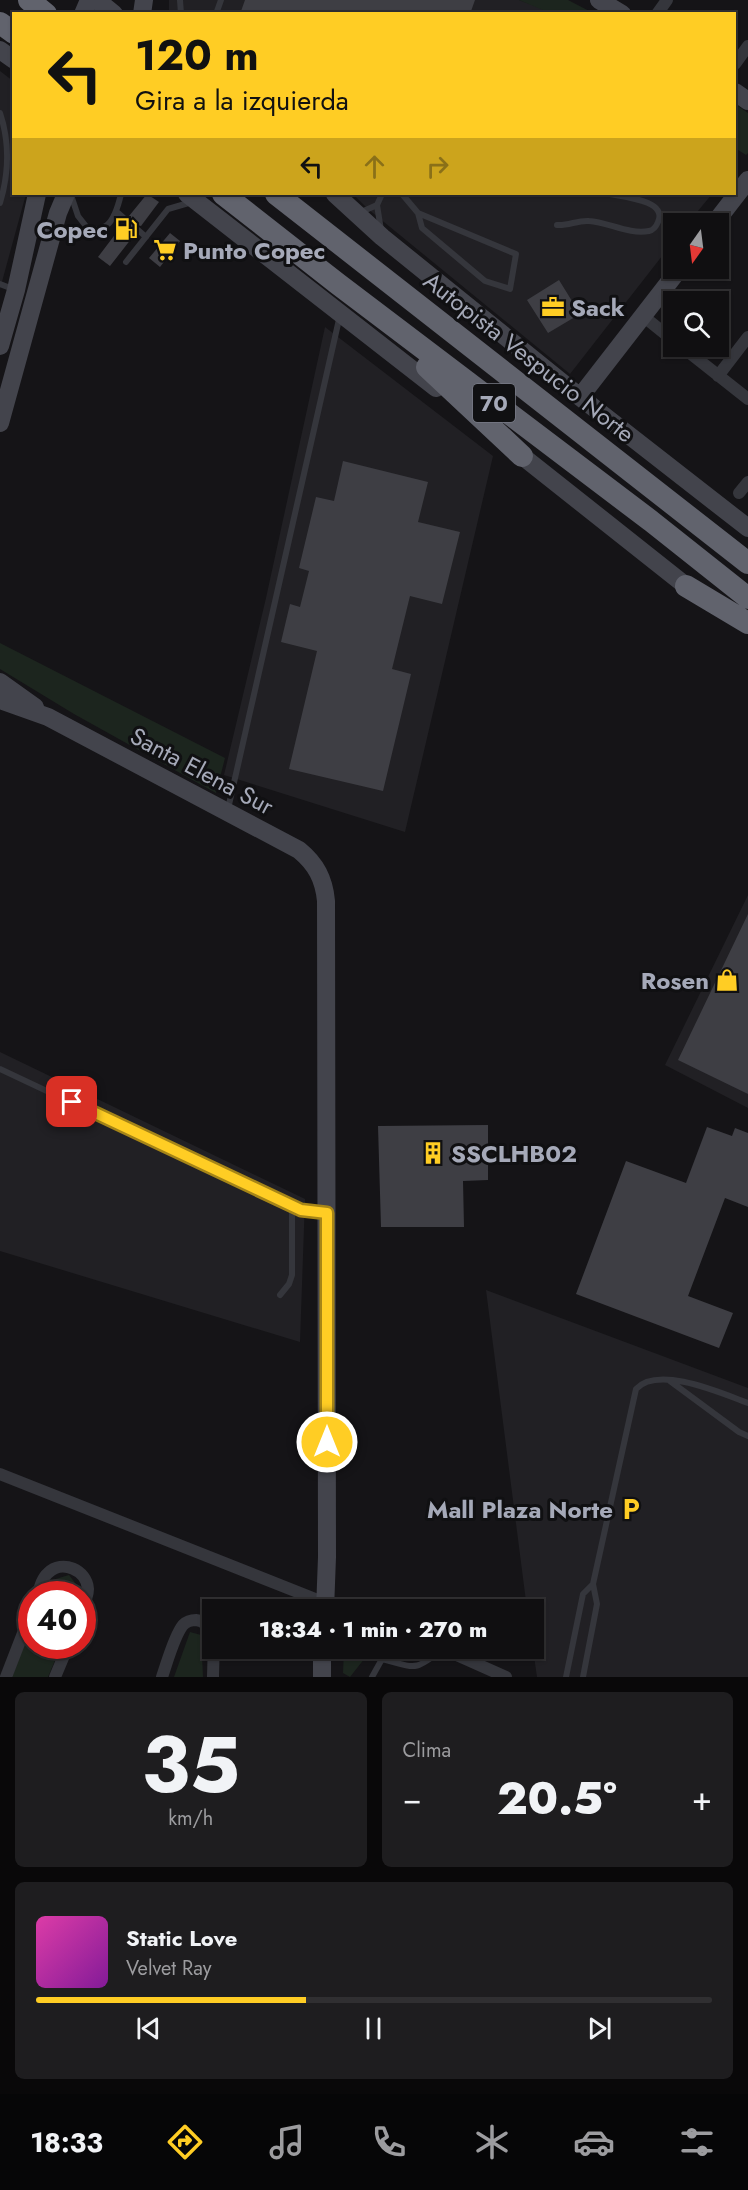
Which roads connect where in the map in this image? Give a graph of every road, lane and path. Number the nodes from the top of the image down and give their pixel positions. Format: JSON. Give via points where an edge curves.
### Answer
{"nodes":[{"id":1,"x":29,"y":0,"type":"edge"},
{"id":2,"x":599,"y":0,"type":"edge"},
{"id":3,"x":89,"y":5,"type":"edge"},
{"id":4,"x":44,"y":12,"type":"edge"},
{"id":5,"x":108,"y":12,"type":"edge"},
{"id":6,"x":619,"y":12,"type":"edge"},
{"id":7,"x":748,"y":46,"type":"edge"},
{"id":8,"x":736,"y":63,"type":"edge"},
{"id":9,"x":0,"y":113,"type":"edge"},
{"id":10,"x":748,"y":180,"type":"edge"},
{"id":11,"x":37,"y":195,"type":"edge"},
{"id":12,"x":66,"y":195,"type":"edge"},
{"id":13,"x":71,"y":195,"type":"edge"},
{"id":14,"x":121,"y":195,"type":"edge"},
{"id":15,"x":224,"y":195,"type":"edge"},
{"id":16,"x":277,"y":195,"type":"edge"},
{"id":17,"x":336,"y":195,"type":"edge"},
{"id":18,"x":382,"y":195,"type":"edge"},
{"id":19,"x":403,"y":195,"type":"edge"},
{"id":20,"x":614,"y":195,"type":"edge"},
{"id":21,"x":192,"y":197,"type":"edge"},
{"id":22,"x":0,"y":203,"type":"edge"},
{"id":23,"x":377,"y":205,"type":"junction"},
{"id":24,"x":117,"y":212,"type":"junction"},
{"id":25,"x":358,"y":213,"type":"junction"},
{"id":26,"x":418,"y":213,"type":"junction"},
{"id":27,"x":722,"y":213,"type":"edge"},
{"id":28,"x":660,"y":218,"type":"junction"},
{"id":29,"x":126,"y":220,"type":"dead end"},
{"id":30,"x":663,"y":220,"type":"edge"},
{"id":31,"x":557,"y":225,"type":"dead end"},
{"id":32,"x":138,"y":230,"type":"dead end"},
{"id":33,"x":89,"y":231,"type":"junction"},
{"id":34,"x":146,"y":237,"type":"junction"},
{"id":35,"x":382,"y":237,"type":"junction"},
{"id":36,"x":50,"y":240,"type":"junction"},
{"id":37,"x":126,"y":262,"type":"dead end"},
{"id":38,"x":672,"y":279,"type":"edge"},
{"id":39,"x":338,"y":284,"type":"junction"},
{"id":40,"x":8,"y":287,"type":"edge"},
{"id":41,"x":340,"y":312,"type":"junction"},
{"id":42,"x":643,"y":316,"type":"junction"},
{"id":43,"x":663,"y":332,"type":"edge"},
{"id":44,"x":748,"y":337,"type":"edge"},
{"id":45,"x":0,"y":346,"type":"edge"},
{"id":46,"x":695,"y":357,"type":"edge"},
{"id":47,"x":718,"y":376,"type":"junction"},
{"id":48,"x":580,"y":397,"type":"junction"},
{"id":49,"x":748,"y":399,"type":"edge"},
{"id":50,"x":0,"y":423,"type":"edge"},
{"id":51,"x":522,"y":456,"type":"junction"},
{"id":52,"x":748,"y":482,"type":"edge"},
{"id":53,"x":740,"y":493,"type":"dead end"},
{"id":54,"x":748,"y":528,"type":"edge"},
{"id":55,"x":748,"y":563,"type":"edge"},
{"id":56,"x":686,"y":586,"type":"junction"},
{"id":57,"x":748,"y":598,"type":"edge"},
{"id":58,"x":748,"y":623,"type":"edge"},
{"id":59,"x":748,"y":635,"type":"edge"},
{"id":60,"x":0,"y":682,"type":"edge"},
{"id":61,"x":0,"y":700,"type":"edge"},
{"id":62,"x":48,"y":717,"type":"junction"},
{"id":63,"x":227,"y":812,"type":"junction"},
{"id":64,"x":0,"y":1069,"type":"edge"},
{"id":65,"x":292,"y":1206,"type":"junction"},
{"id":66,"x":327,"y":1213,"type":"junction"},
{"id":67,"x":279,"y":1296,"type":"dead end"},
{"id":68,"x":670,"y":1381,"type":"junction"},
{"id":69,"x":748,"y":1403,"type":"edge"},
{"id":70,"x":748,"y":1436,"type":"edge"},
{"id":71,"x":0,"y":1474,"type":"edge"},
{"id":72,"x":43,"y":1581,"type":"edge"},
{"id":73,"x":86,"y":1581,"type":"edge"},
{"id":74,"x":593,"y":1584,"type":"junction"},
{"id":75,"x":308,"y":1599,"type":"edge"},
{"id":76,"x":325,"y":1599,"type":"edge"},
{"id":77,"x":18,"y":1646,"type":"edge"},
{"id":78,"x":63,"y":1659,"type":"edge"},
{"id":79,"x":324,"y":1659,"type":"edge"},
{"id":80,"x":382,"y":1659,"type":"joint"},
{"id":81,"x":430,"y":1659,"type":"edge"},
{"id":82,"x":465,"y":1659,"type":"edge"},
{"id":83,"x":325,"y":1675,"type":"edge"},
{"id":84,"x":6,"y":1677,"type":"edge"},
{"id":85,"x":55,"y":1677,"type":"edge"},
{"id":86,"x":162,"y":1677,"type":"edge"},
{"id":87,"x":213,"y":1677,"type":"edge"},
{"id":88,"x":372,"y":1677,"type":"edge"},
{"id":89,"x":507,"y":1677,"type":"edge"},
{"id":90,"x":566,"y":1677,"type":"edge"},
{"id":91,"x":583,"y":1677,"type":"edge"}],
"edges":[{"from":1,"to":4,"type":"highway"},
{"from":2,"to":6,"type":"street"},
{"from":3,"to":5,"type":"street"},
{"from":7,"to":8,"type":"street"},
{"from":9,"to":22,"type":"lane","via":[[8,160]]},
{"from":10,"to":27,"type":"street"},
{"from":11,"to":40,"type":"street"},
{"from":12,"to":36,"type":"street"},
{"from":13,"to":33,"type":"lane","via":[[78,216]]},
{"from":14,"to":24,"type":"lane"},
{"from":15,"to":39,"type":"highway","number":"70"},
{"from":16,"to":55,"type":"highway","name":"Autopista Vespucio Norte","number":"70"},
{"from":17,"to":25,"type":"street"},
{"from":18,"to":23,"type":"lane"},
{"from":19,"to":26,"type":"lane"},
{"from":20,"to":28,"type":"lane","via":[[650,204],[658,208]]},
{"from":21,"to":34,"type":"lane","via":[[168,209]]},
{"from":21,"to":41,"type":"street"},
{"from":23,"to":25,"type":"lane"},
{"from":23,"to":35,"type":"lane"},
{"from":24,"to":29,"type":"lane"},
{"from":24,"to":33,"type":"lane","via":[[107,225]]},
{"from":25,"to":35,"type":"street"},
{"from":26,"to":26,"type":"lane","via":[[516,254],[510,289],[485,281],[423,228]]},
{"from":28,"to":30,"type":"lane"},
{"from":28,"to":31,"type":"lane","via":[[651,231],[591,221]]},
{"from":32,"to":34,"type":"lane"},
{"from":33,"to":36,"type":"lane","via":[[74,229]]},
{"from":34,"to":37,"type":"lane"},
{"from":35,"to":48,"type":"street"},
{"from":36,"to":50,"type":"street"},
{"from":38,"to":42,"type":"street"},
{"from":39,"to":51,"type":"highway"},
{"from":39,"to":57,"type":"highway","number":"70"},
{"from":40,"to":45,"type":"street"},
{"from":41,"to":51,"type":"street"},
{"from":41,"to":63,"type":"lane"},
{"from":42,"to":43,"type":"street"},
{"from":42,"to":48,"type":"street"},
{"from":44,"to":47,"type":"street"},
{"from":46,"to":47,"type":"street"},
{"from":47,"to":49,"type":"street"},
{"from":48,"to":54,"type":"street"},
{"from":51,"to":56,"type":"street"},
{"from":52,"to":53,"type":"street"},
{"from":56,"to":58,"type":"highway"},
{"from":56,"to":59,"type":"street"},
{"from":60,"to":62,"type":"street","name":"Santa Elena Sur"},
{"from":61,"to":62,"type":"street","name":"Santa Elena Sur"},
{"from":62,"to":63,"type":"street","name":"Santa Elena Sur"},
{"from":63,"to":66,"type":"street","name":"Santa Elena Sur","via":[[299,850],[322,879],[326,901]]},
{"from":64,"to":65,"type":"lane"},
{"from":65,"to":66,"type":"lane"},
{"from":65,"to":67,"type":"lane","via":[[292,1275]]},
{"from":66,"to":76,"type":"street"},
{"from":68,"to":69,"type":"lane","via":[[696,1384]]},
{"from":68,"to":70,"type":"lane"},
{"from":68,"to":74,"type":"lane","via":[[647,1380],[636,1389]]},
{"from":71,"to":75,"type":"street"},
{"from":72,"to":73,"type":"street","via":[[50,1571],[61,1566],[72,1568]]},
{"from":74,"to":90,"type":"lane","via":[[583,1594]]},
{"from":74,"to":91,"type":"lane","via":[[597,1604]]},
{"from":77,"to":84,"type":"street"},
{"from":78,"to":85,"type":"street"},
{"from":79,"to":83,"type":"street"},
{"from":80,"to":81,"type":"lane","via":[[412,1667]]},
{"from":80,"to":88,"type":"lane"},
{"from":82,"to":89,"type":"street"},
{"from":86,"to":87,"type":"street","via":[[183,1626],[196,1620],[212,1633]]}]}
